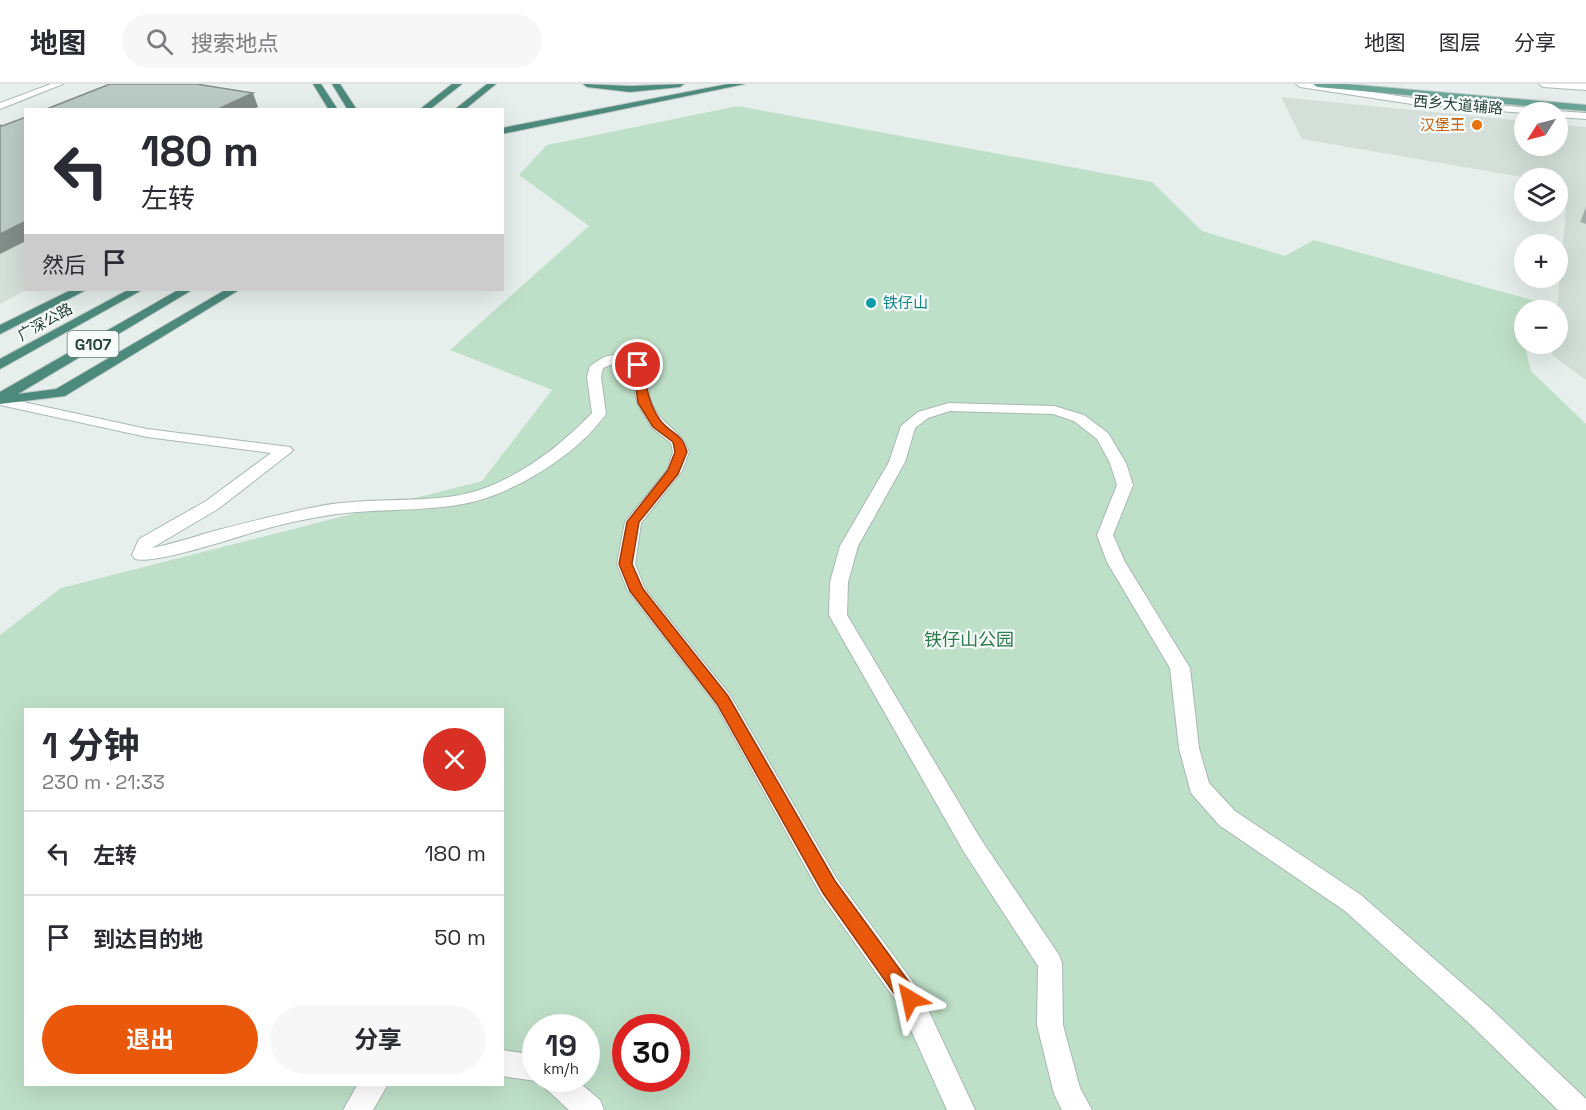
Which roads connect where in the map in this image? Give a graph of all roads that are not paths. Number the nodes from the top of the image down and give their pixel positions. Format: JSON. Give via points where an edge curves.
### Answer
{"nodes":[{"id":1,"x":43,"y":84,"type":"edge"},
{"id":2,"x":59,"y":84,"type":"edge"},
{"id":3,"x":316,"y":84,"type":"edge"},
{"id":4,"x":336,"y":84,"type":"edge"},
{"id":5,"x":458,"y":84,"type":"edge"},
{"id":6,"x":492,"y":84,"type":"edge"},
{"id":7,"x":587,"y":84,"type":"edge"},
{"id":8,"x":680,"y":84,"type":"edge"},
{"id":9,"x":712,"y":84,"type":"edge"},
{"id":10,"x":741,"y":84,"type":"edge"},
{"id":11,"x":1300,"y":84,"type":"edge"},
{"id":12,"x":1317,"y":84,"type":"edge"},
{"id":13,"x":1586,"y":87,"type":"edge"},
{"id":14,"x":1541,"y":88,"type":"edge"},
{"id":15,"x":1586,"y":95,"type":"edge"},
{"id":16,"x":0,"y":100,"type":"edge"},
{"id":17,"x":0,"y":106,"type":"edge"},
{"id":18,"x":332,"y":106,"type":"edge"},
{"id":19,"x":352,"y":108,"type":"edge"},
{"id":20,"x":426,"y":108,"type":"edge"},
{"id":21,"x":461,"y":108,"type":"edge"},
{"id":22,"x":1586,"y":108,"type":"edge"},
{"id":23,"x":1514,"y":109,"type":"edge"},
{"id":24,"x":1568,"y":115,"type":"edge"},
{"id":25,"x":1586,"y":116,"type":"edge"},
{"id":26,"x":504,"y":126,"type":"edge"},
{"id":27,"x":504,"y":131,"type":"edge"},
{"id":28,"x":78,"y":291,"type":"edge"},
{"id":29,"x":134,"y":291,"type":"edge"},
{"id":30,"x":184,"y":291,"type":"edge"},
{"id":31,"x":231,"y":291,"type":"edge"},
{"id":32,"x":0,"y":330,"type":"edge"},
{"id":33,"x":0,"y":365,"type":"edge"},
{"id":34,"x":0,"y":400,"type":"edge"},
{"id":35,"x":504,"y":1063,"type":"edge"},
{"id":36,"x":522,"y":1066,"type":"edge"},
{"id":37,"x":374,"y":1086,"type":"edge"},
{"id":38,"x":569,"y":1092,"type":"edge"},
{"id":39,"x":357,"y":1110,"type":"edge"},
{"id":40,"x":590,"y":1110,"type":"edge"},
{"id":41,"x":961,"y":1110,"type":"edge"},
{"id":42,"x":1078,"y":1110,"type":"edge"},
{"id":43,"x":1578,"y":1110,"type":"edge"}],
"edges":[{"from":1,"to":16,"type":"street"},
{"from":2,"to":17,"type":"street"},
{"from":3,"to":18,"type":"highway"},
{"from":4,"to":19,"type":"highway"},
{"from":5,"to":20,"type":"highway"},
{"from":6,"to":21,"type":"highway"},
{"from":7,"to":8,"type":"highway","via":[[630,89]]},
{"from":9,"to":26,"type":"highway"},
{"from":10,"to":27,"type":"highway"},
{"from":11,"to":23,"type":"street","name":"西乡大道辅路","via":[[1412,101]]},
{"from":12,"to":22,"type":"main road"},
{"from":13,"to":14,"type":"street"},
{"from":14,"to":15,"type":"main road"},
{"from":24,"to":25,"type":"street"},
{"from":28,"to":32,"type":"highway"},
{"from":29,"to":33,"type":"highway","name":"广深公路","number":"G107"},
{"from":30,"to":34,"type":"highway","number":"G107"},
{"from":31,"to":34,"type":"highway","via":[[60,393]]},
{"from":34,"to":41,"type":"street","via":[[147,433],[285,450],[212,505],[145,543],[141,555],[323,511],[479,496],[503,486],[582,434],[599,414],[594,377],[597,366],[612,357],[626,358],[638,365],[644,403],[657,424],[678,441],[681,452],[674,471],[633,522],[626,564],[637,591],[723,700],[829,887],[910,999]]},
{"from":35,"to":36,"type":"street"},
{"from":37,"to":39,"type":"street"},
{"from":38,"to":40,"type":"street"},
{"from":42,"to":43,"type":"street","via":[[1068,1094],[1050,1025],[1050,963],[972,845],[838,615],[839,582],[849,546],[897,462],[909,426],[922,415],[949,407],[1054,410],[1079,418],[1103,436],[1125,485],[1105,534],[1116,562],[1180,668],[1189,748],[1199,787],[1227,818],[1353,903]]}]}
